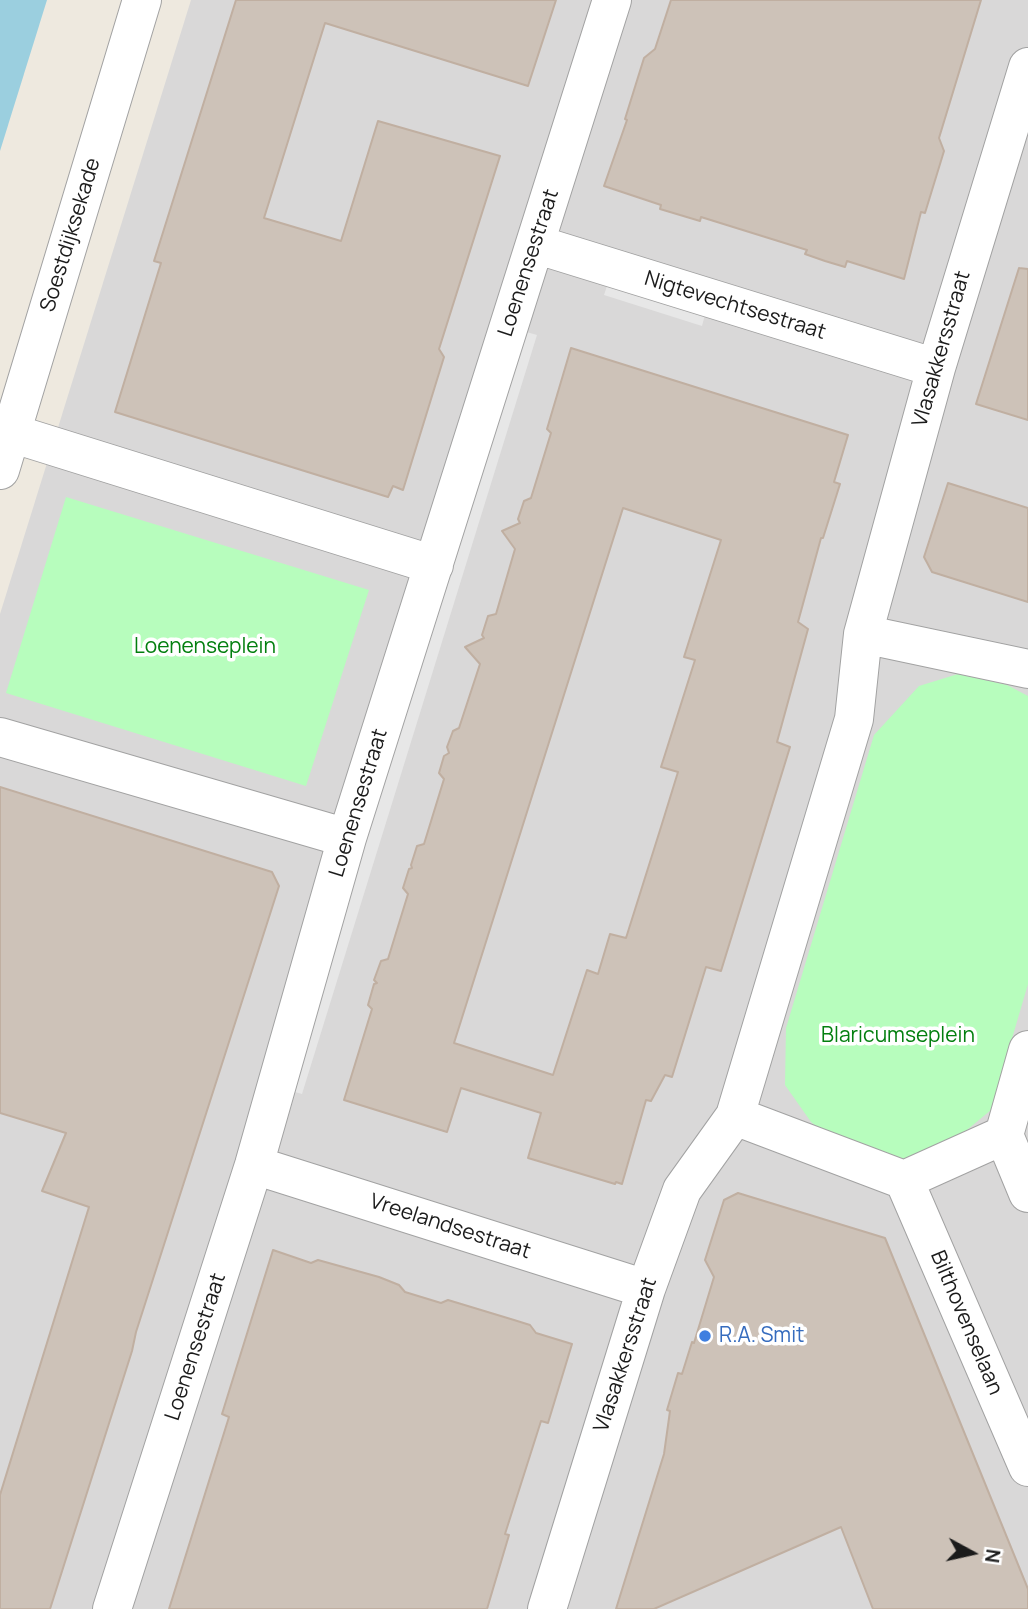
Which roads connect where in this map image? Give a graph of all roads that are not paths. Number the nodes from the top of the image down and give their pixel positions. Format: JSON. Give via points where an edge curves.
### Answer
{"nodes":[{"id":1,"x":142,"y":0,"type":"edge"},
{"id":2,"x":612,"y":0,"type":"edge"},
{"id":3,"x":1028,"y":67,"type":"edge"},
{"id":4,"x":535,"y":244,"type":"junction"},
{"id":5,"x":936,"y":368,"type":"junction"},
{"id":6,"x":11,"y":433,"type":"junction"},
{"id":7,"x":0,"y":470,"type":"edge"},
{"id":8,"x":434,"y":565,"type":"junction"},
{"id":9,"x":863,"y":634,"type":"junction"},
{"id":10,"x":1028,"y":669,"type":"edge"},
{"id":11,"x":0,"y":737,"type":"edge"},
{"id":12,"x":347,"y":838,"type":"junction"},
{"id":13,"x":1028,"y":1050,"type":"edge"},
{"id":14,"x":735,"y":1116,"type":"junction"},
{"id":15,"x":1004,"y":1135,"type":"junction"},
{"id":16,"x":254,"y":1165,"type":"junction"},
{"id":17,"x":904,"y":1180,"type":"junction"},
{"id":18,"x":1028,"y":1193,"type":"edge"},
{"id":19,"x":646,"y":1289,"type":"junction"},
{"id":20,"x":1028,"y":1467,"type":"edge"},
{"id":21,"x":112,"y":1609,"type":"edge"},
{"id":22,"x":547,"y":1609,"type":"edge"}],
"edges":[{"from":1,"to":6,"type":"street","name":"Soestdijksekade"},
{"from":2,"to":4,"type":"street","name":"Loenensestraat"},
{"from":3,"to":5,"type":"street","name":"Vlasakkersstraat"},
{"from":4,"to":5,"type":"street","name":"Nigtevechtsestraat"},
{"from":4,"to":8,"type":"street","name":"Loenensestraat"},
{"from":5,"to":9,"type":"street","name":"Vlasakkersstraat"},
{"from":6,"to":7,"type":"street","name":"Soestdijksekade"},
{"from":6,"to":8,"type":"street"},
{"from":8,"to":12,"type":"street","name":"Loenensestraat"},
{"from":9,"to":10,"type":"street"},
{"from":9,"to":14,"type":"street","via":[[854,719]]},
{"from":11,"to":12,"type":"street"},
{"from":12,"to":16,"type":"street","name":"Loenensestraat"},
{"from":13,"to":15,"type":"street"},
{"from":14,"to":17,"type":"street"},
{"from":14,"to":19,"type":"street","name":"Vlasakkersstraat","via":[[682,1190]]},
{"from":15,"to":17,"type":"street"},
{"from":15,"to":18,"type":"street"},
{"from":16,"to":19,"type":"street","name":"Vreelandsestraat"},
{"from":16,"to":21,"type":"street","name":"Loenensestraat"},
{"from":17,"to":20,"type":"street","name":"Bilthovenselaan"},
{"from":19,"to":22,"type":"street","name":"Vlasakkersstraat"}]}
